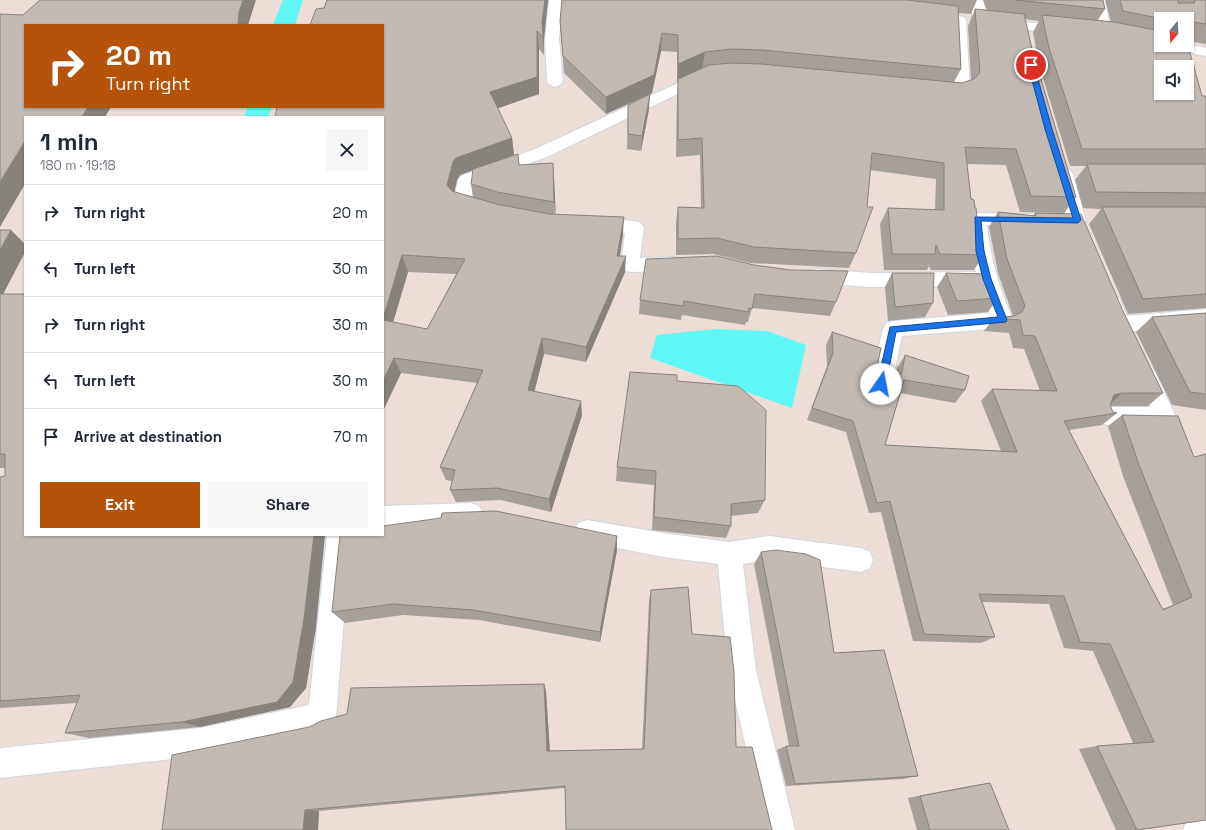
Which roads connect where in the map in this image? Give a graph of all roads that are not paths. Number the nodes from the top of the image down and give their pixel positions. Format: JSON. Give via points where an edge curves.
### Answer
{"nodes":[{"id":1,"x":556,"y":0,"type":"edge"},
{"id":2,"x":976,"y":0,"type":"edge"},
{"id":3,"x":1098,"y":0,"type":"edge"},
{"id":4,"x":981,"y":22,"type":"junction"},
{"id":5,"x":1024,"y":24,"type":"junction"},
{"id":6,"x":1075,"y":30,"type":"edge"},
{"id":7,"x":1090,"y":31,"type":"edge"},
{"id":8,"x":1104,"y":33,"type":"junction"},
{"id":9,"x":1118,"y":36,"type":"edge"},
{"id":10,"x":1027,"y":45,"type":"edge"},
{"id":11,"x":1194,"y":50,"type":"edge"},
{"id":12,"x":1206,"y":52,"type":"edge"},
{"id":13,"x":721,"y":73,"type":"edge"},
{"id":14,"x":555,"y":82,"type":"dead end"},
{"id":15,"x":930,"y":91,"type":"edge"},
{"id":16,"x":1067,"y":168,"type":"edge"},
{"id":17,"x":499,"y":214,"type":"edge"},
{"id":18,"x":581,"y":225,"type":"edge"},
{"id":19,"x":694,"y":263,"type":"edge"},
{"id":20,"x":799,"y":275,"type":"edge"},
{"id":21,"x":987,"y":279,"type":"junction"},
{"id":22,"x":1106,"y":289,"type":"edge"},
{"id":23,"x":1206,"y":317,"type":"edge"},
{"id":24,"x":1121,"y":324,"type":"junction"},
{"id":25,"x":881,"y":384,"type":"edge"},
{"id":26,"x":1108,"y":416,"type":"edge"},
{"id":27,"x":494,"y":513,"type":"edge"},
{"id":28,"x":384,"y":516,"type":"edge"},
{"id":29,"x":564,"y":527,"type":"edge"},
{"id":30,"x":339,"y":536,"type":"edge"},
{"id":31,"x":729,"y":554,"type":"junction"},
{"id":32,"x":861,"y":560,"type":"dead end"},
{"id":33,"x":0,"y":763,"type":"edge"},
{"id":34,"x":1206,"y":825,"type":"edge"},
{"id":35,"x":780,"y":830,"type":"edge"},
{"id":36,"x":1198,"y":830,"type":"edge"}],
"edges":[{"from":1,"to":14,"type":"street","via":[[552,39]]},
{"from":2,"to":4,"type":"street"},
{"from":3,"to":8,"type":"street"},
{"from":4,"to":5,"type":"street"},
{"from":4,"to":15,"type":"street","via":[[952,19],[962,90],[954,93]]},
{"from":5,"to":6,"type":"street"},
{"from":5,"to":10,"type":"street"},
{"from":7,"to":8,"type":"street"},
{"from":8,"to":9,"type":"street"},
{"from":11,"to":12,"type":"street"},
{"from":13,"to":17,"type":"street","via":[[703,76],[541,153],[467,180],[462,203]]},
{"from":16,"to":21,"type":"street","via":[[1082,222],[977,219],[980,251]]},
{"from":18,"to":19,"type":"street","via":[[635,227],[630,265]]},
{"from":20,"to":21,"type":"street","via":[[871,280]]},
{"from":21,"to":25,"type":"street","via":[[1003,320],[893,329]]},
{"from":22,"to":24,"type":"street"},
{"from":23,"to":24,"type":"street"},
{"from":24,"to":26,"type":"street","via":[[1165,417]]},
{"from":27,"to":28,"type":"street"},
{"from":29,"to":31,"type":"street"},
{"from":30,"to":33,"type":"street","via":[[322,716],[200,742]]},
{"from":31,"to":32,"type":"street","via":[[769,548]]},
{"from":31,"to":35,"type":"street","via":[[742,670]]},
{"from":34,"to":36,"type":"street"}]}
